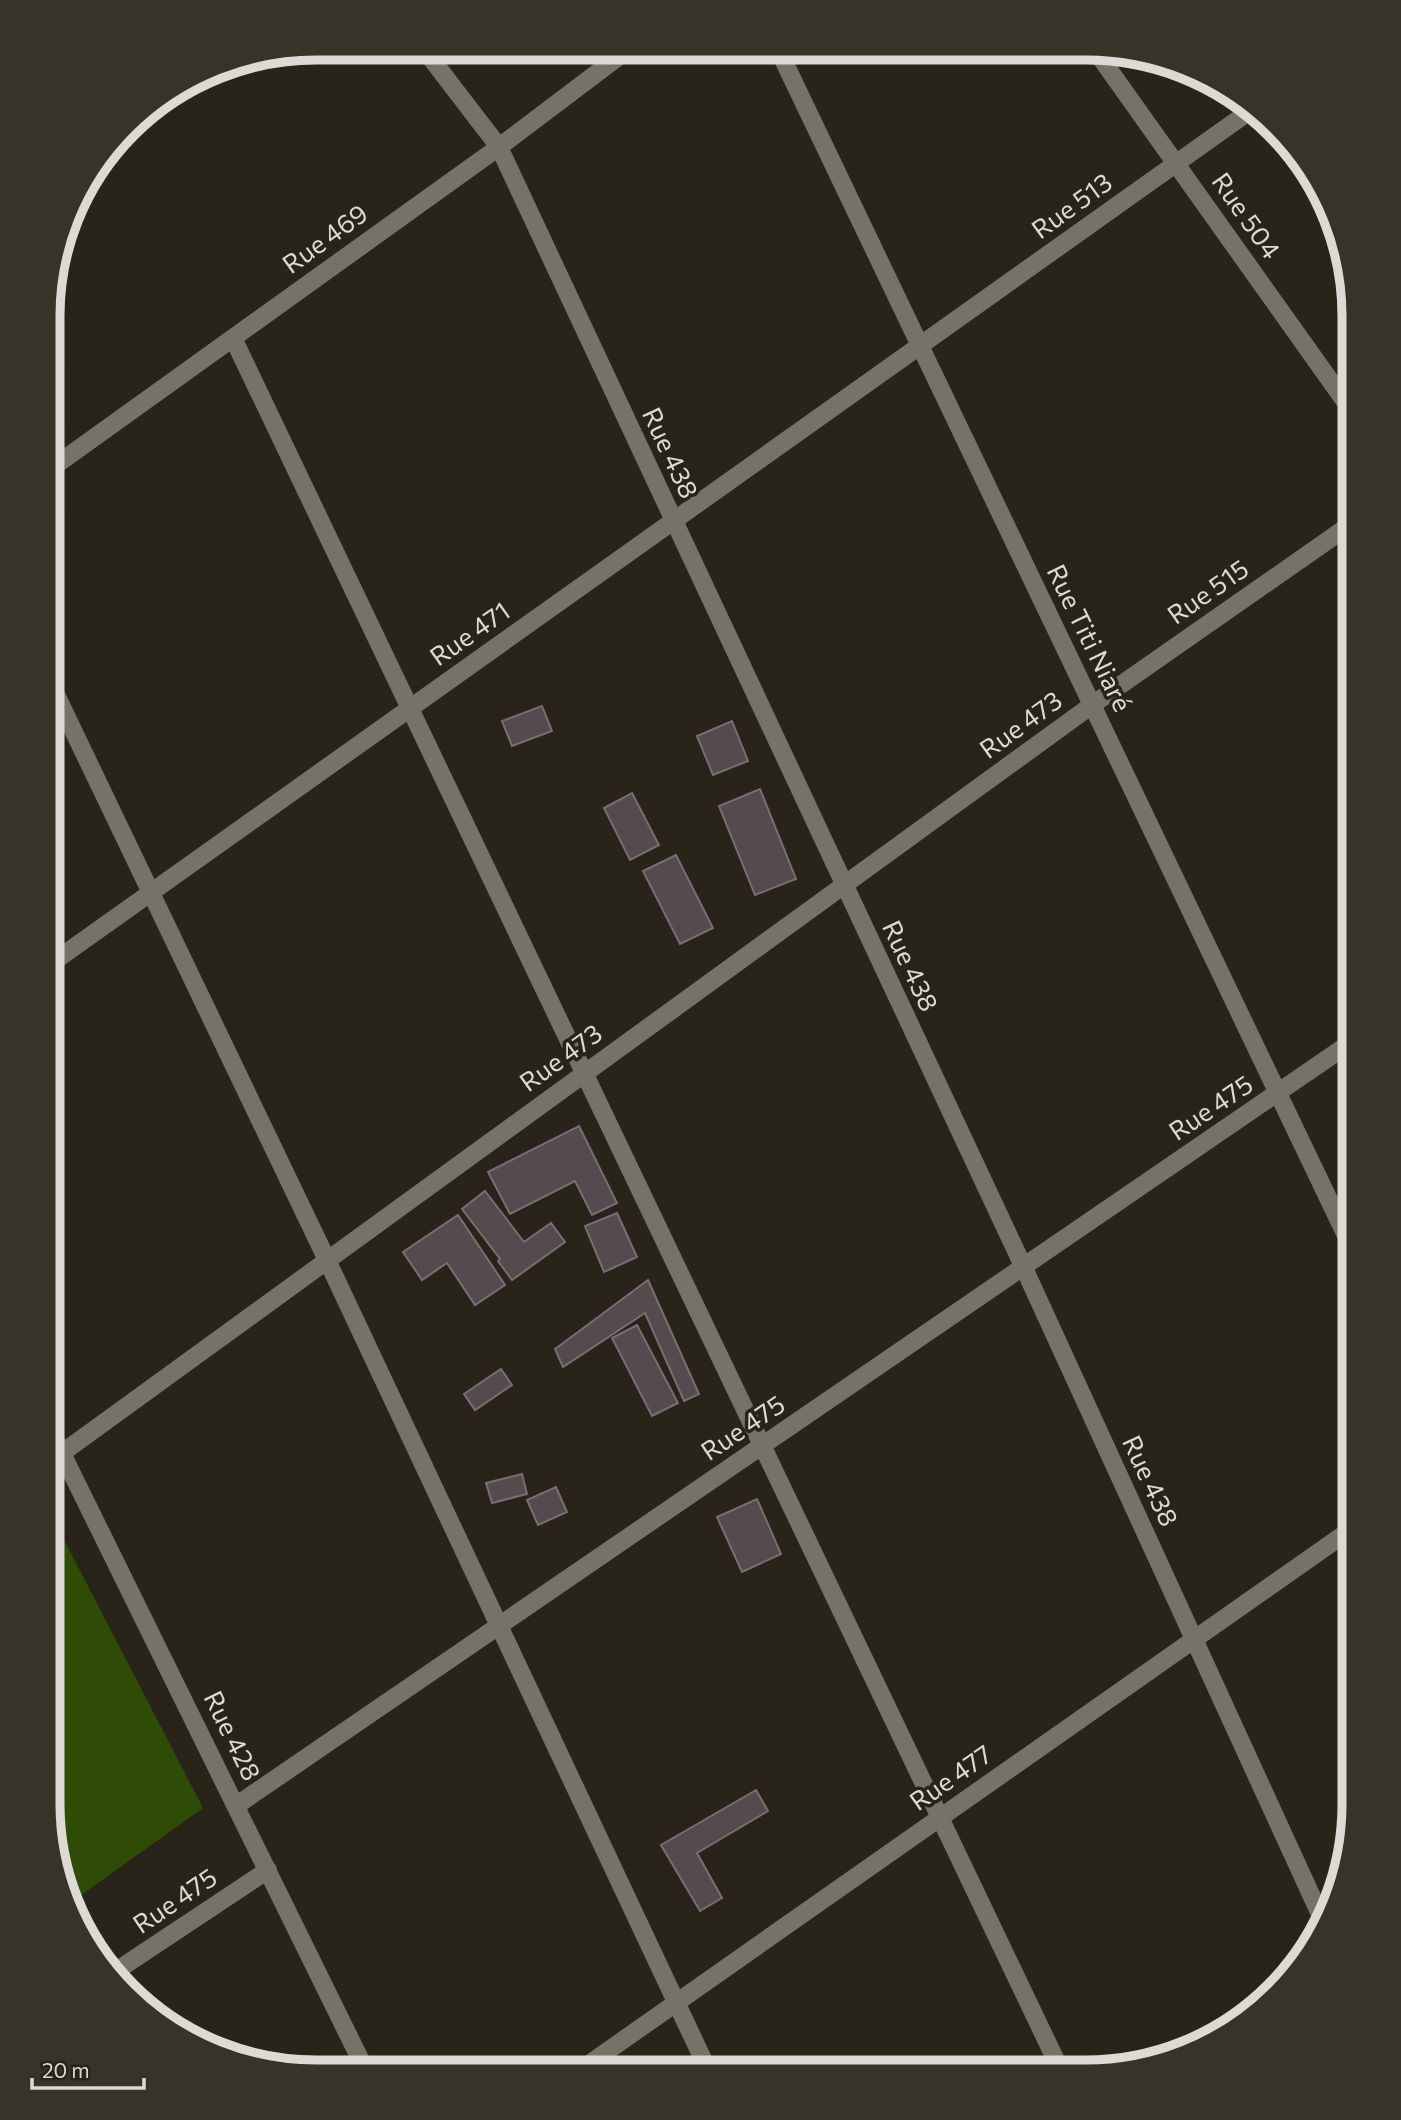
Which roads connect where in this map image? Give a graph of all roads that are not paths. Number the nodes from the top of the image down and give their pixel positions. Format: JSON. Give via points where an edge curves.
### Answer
{"nodes":[{"id":1,"x":432,"y":60,"type":"edge"},
{"id":2,"x":614,"y":60,"type":"edge"},
{"id":3,"x":783,"y":60,"type":"edge"},
{"id":4,"x":1101,"y":60,"type":"edge"},
{"id":5,"x":1244,"y":115,"type":"edge"},
{"id":6,"x":499,"y":147,"type":"junction"},
{"id":7,"x":1176,"y":164,"type":"junction"},
{"id":8,"x":233,"y":338,"type":"junction"},
{"id":9,"x":921,"y":346,"type":"junction"},
{"id":10,"x":1342,"y":397,"type":"edge"},
{"id":11,"x":60,"y":462,"type":"edge"},
{"id":12,"x":673,"y":522,"type":"junction"},
{"id":13,"x":1342,"y":530,"type":"edge"},
{"id":14,"x":60,"y":703,"type":"edge"},
{"id":15,"x":1092,"y":705,"type":"junction"},
{"id":16,"x":409,"y":709,"type":"junction"},
{"id":17,"x":843,"y":886,"type":"junction"},
{"id":18,"x":151,"y":892,"type":"junction"},
{"id":19,"x":60,"y":956,"type":"edge"},
{"id":20,"x":1342,"y":1049,"type":"edge"},
{"id":21,"x":585,"y":1073,"type":"junction"},
{"id":22,"x":1279,"y":1094,"type":"junction"},
{"id":23,"x":1342,"y":1227,"type":"edge"},
{"id":24,"x":327,"y":1260,"type":"junction"},
{"id":25,"x":1024,"y":1268,"type":"junction"},
{"id":26,"x":764,"y":1445,"type":"junction"},
{"id":27,"x":60,"y":1449,"type":"edge"},
{"id":28,"x":62,"y":1453,"type":"junction"},
{"id":29,"x":1342,"y":1536,"type":"edge"},
{"id":30,"x":499,"y":1627,"type":"junction"},
{"id":31,"x":1194,"y":1640,"type":"junction"},
{"id":32,"x":237,"y":1805,"type":"junction"},
{"id":33,"x":940,"y":1818,"type":"junction"},
{"id":34,"x":268,"y":1870,"type":"junction"},
{"id":35,"x":1318,"y":1911,"type":"edge"},
{"id":36,"x":119,"y":1969,"type":"edge"},
{"id":37,"x":677,"y":2003,"type":"junction"},
{"id":38,"x":361,"y":2060,"type":"edge"},
{"id":39,"x":595,"y":2060,"type":"edge"},
{"id":40,"x":703,"y":2060,"type":"edge"},
{"id":41,"x":1056,"y":2060,"type":"edge"}],
"edges":[{"from":1,"to":6,"type":"street","name":"Rue 438"},
{"from":2,"to":6,"type":"street","name":"Rue 469"},
{"from":3,"to":9,"type":"street","name":"Rue Titi Niaré"},
{"from":4,"to":7,"type":"street","name":"Rue 504"},
{"from":5,"to":7,"type":"street","name":"Rue 513"},
{"from":6,"to":8,"type":"street","name":"Rue 469"},
{"from":6,"to":12,"type":"street","name":"Rue 438"},
{"from":7,"to":9,"type":"street","name":"Rue 513"},
{"from":7,"to":10,"type":"street","name":"Rue 504"},
{"from":8,"to":11,"type":"street","name":"Rue 469"},
{"from":8,"to":16,"type":"street"},
{"from":9,"to":12,"type":"street","name":"Rue 471"},
{"from":9,"to":15,"type":"street","name":"Rue Titi Niaré"},
{"from":12,"to":16,"type":"street","name":"Rue 471"},
{"from":12,"to":17,"type":"street","name":"Rue 438"},
{"from":13,"to":15,"type":"street","name":"Rue 515"},
{"from":14,"to":18,"type":"street"},
{"from":15,"to":17,"type":"street","name":"Rue 473"},
{"from":15,"to":22,"type":"street","name":"Rue Titi Niaré"},
{"from":16,"to":18,"type":"street","name":"Rue 471"},
{"from":16,"to":21,"type":"street"},
{"from":17,"to":21,"type":"street","name":"Rue 473"},
{"from":17,"to":25,"type":"street","name":"Rue 438"},
{"from":18,"to":19,"type":"street","name":"Rue 471"},
{"from":18,"to":24,"type":"street"},
{"from":20,"to":22,"type":"street","name":"Rue 475"},
{"from":21,"to":24,"type":"street","name":"Rue 473"},
{"from":21,"to":26,"type":"street"},
{"from":22,"to":23,"type":"street","name":"Rue Titi Niaré"},
{"from":22,"to":25,"type":"street","name":"Rue 475"},
{"from":24,"to":28,"type":"street","name":"Rue 473"},
{"from":24,"to":30,"type":"street"},
{"from":25,"to":26,"type":"street","name":"Rue 475"},
{"from":25,"to":31,"type":"street","name":"Rue 438"},
{"from":26,"to":30,"type":"street","name":"Rue 475"},
{"from":26,"to":33,"type":"street"},
{"from":27,"to":28,"type":"street","name":"Rue 428"},
{"from":28,"to":32,"type":"street","name":"Rue 428"},
{"from":29,"to":31,"type":"street","name":"Rue 477"},
{"from":30,"to":32,"type":"street","name":"Rue 475"},
{"from":30,"to":37,"type":"street"},
{"from":31,"to":33,"type":"street","name":"Rue 477"},
{"from":31,"to":35,"type":"street","name":"Rue 438"},
{"from":32,"to":34,"type":"street","name":"Rue 428"},
{"from":33,"to":37,"type":"street","name":"Rue 477"},
{"from":33,"to":41,"type":"street"},
{"from":34,"to":36,"type":"street","name":"Rue 475"},
{"from":34,"to":38,"type":"street","name":"Rue 428"},
{"from":37,"to":39,"type":"street","name":"Rue 477"},
{"from":37,"to":40,"type":"street"}]}
